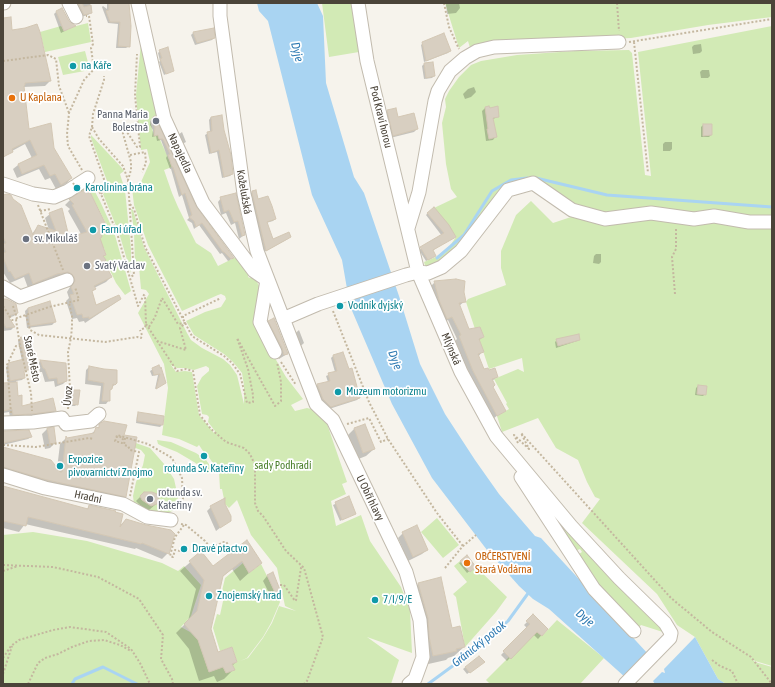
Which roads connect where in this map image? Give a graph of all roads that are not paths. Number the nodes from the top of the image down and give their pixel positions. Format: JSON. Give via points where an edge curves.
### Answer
{"nodes":[{"id":1,"x":69,"y":3,"type":"edge"},
{"id":2,"x":138,"y":3,"type":"edge"},
{"id":3,"x":220,"y":3,"type":"edge"},
{"id":4,"x":358,"y":3,"type":"edge"},
{"id":5,"x":76,"y":17,"type":"road end"},
{"id":6,"x":619,"y":42,"type":"road end"},
{"id":7,"x":3,"y":184,"type":"edge"},
{"id":8,"x":78,"y":184,"type":"road end"},
{"id":9,"x":772,"y":222,"type":"edge"},
{"id":10,"x":408,"y":229,"type":"junction"},
{"id":11,"x":412,"y":274,"type":"junction"},
{"id":12,"x":267,"y":280,"type":"junction"},
{"id":13,"x":70,"y":281,"type":"road end"},
{"id":14,"x":3,"y":287,"type":"edge"},
{"id":15,"x":283,"y":319,"type":"junction"},
{"id":16,"x":275,"y":352,"type":"road end"},
{"id":17,"x":99,"y":414,"type":"dead end"},
{"id":18,"x":8,"y":423,"type":"edge"},
{"id":19,"x":519,"y":463,"type":"junction"},
{"id":20,"x":3,"y":475,"type":"edge"},
{"id":21,"x":171,"y":520,"type":"road end"},
{"id":22,"x":634,"y":632,"type":"dead end"},
{"id":23,"x":409,"y":684,"type":"edge"},
{"id":24,"x":625,"y":684,"type":"edge"}],
"edges":[{"from":1,"to":5,"type":"street"},
{"from":2,"to":12,"type":"street","name":"Napajedla","via":[[164,118],[203,203],[254,270]]},
{"from":3,"to":12,"type":"street","name":"Koželužská","via":[[244,194],[257,251]]},
{"from":4,"to":10,"type":"street","name":"Pod Kraví horou","via":[[367,61]]},
{"from":6,"to":10,"type":"street","via":[[494,47],[477,51],[450,71],[438,91],[419,192]]},
{"from":7,"to":8,"type":"street","via":[[33,194],[54,197]]},
{"from":9,"to":11,"type":"street","via":[[749,222],[714,216],[694,219],[651,213],[605,219],[572,210],[533,183],[508,190],[461,251],[442,267],[428,273]]},
{"from":10,"to":11,"type":"street","name":"Pod Kraví horou"},
{"from":11,"to":15,"type":"street"},
{"from":11,"to":19,"type":"street","name":"Mlýnská","via":[[496,436]]},
{"from":12,"to":15,"type":"street","name":"Koželužská"},
{"from":12,"to":16,"type":"street","via":[[260,322]]},
{"from":13,"to":14,"type":"street","via":[[20,297]]},
{"from":15,"to":23,"type":"street","name":"U Obří hlavy","via":[[316,404],[333,420],[406,572],[420,620],[422,657],[415,679]]},
{"from":17,"to":18,"type":"street","name":"Úvoz","via":[[91,421],[66,424],[62,418]]},
{"from":19,"to":22,"type":"street","via":[[516,466],[517,471],[594,589]]},
{"from":19,"to":24,"type":"street","name":"Mlýnská","via":[[619,578],[670,630],[670,638]]},
{"from":20,"to":21,"type":"street","name":"Hradní","via":[[44,488],[123,504],[147,517]]}]}
